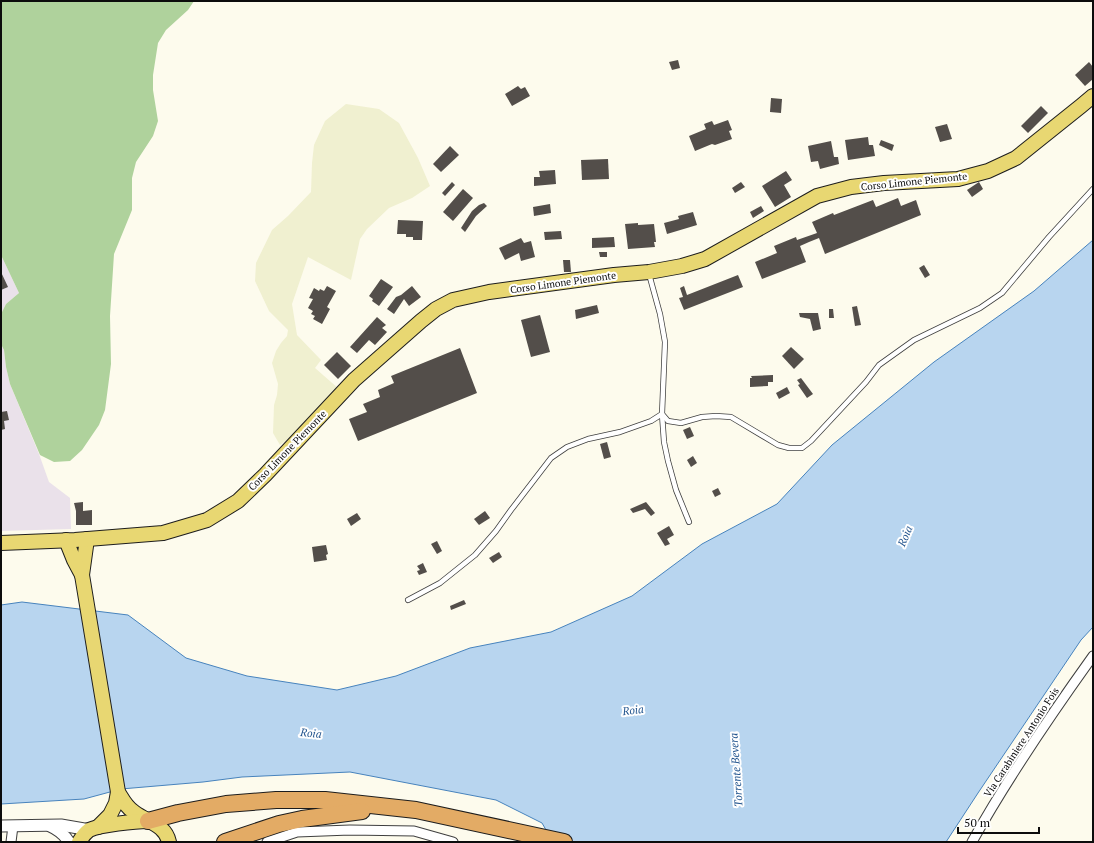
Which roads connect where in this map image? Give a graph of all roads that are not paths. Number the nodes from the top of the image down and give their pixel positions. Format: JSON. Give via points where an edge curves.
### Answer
{"nodes":[{"id":1,"x":1093,"y":96,"type":"edge"},
{"id":2,"x":1093,"y":189,"type":"edge"},
{"id":3,"x":649,"y":272,"type":"junction"},
{"id":4,"x":662,"y":414,"type":"junction"},
{"id":5,"x":689,"y":522,"type":"dead end"},
{"id":6,"x":76,"y":540,"type":"junction"},
{"id":7,"x":1,"y":543,"type":"edge"},
{"id":8,"x":82,"y":575,"type":"junction"},
{"id":9,"x":408,"y":600,"type":"dead end"},
{"id":10,"x":1093,"y":656,"type":"edge"},
{"id":11,"x":118,"y":792,"type":"junction"},
{"id":12,"x":392,"y":807,"type":"junction"},
{"id":13,"x":148,"y":821,"type":"junction"},
{"id":14,"x":50,"y":825,"type":"junction"},
{"id":15,"x":1,"y":826,"type":"edge"},
{"id":16,"x":13,"y":826,"type":"junction"},
{"id":17,"x":94,"y":829,"type":"junction"},
{"id":18,"x":12,"y":842,"type":"edge"},
{"id":19,"x":69,"y":842,"type":"edge"},
{"id":20,"x":79,"y":842,"type":"edge"},
{"id":21,"x":169,"y":842,"type":"edge"},
{"id":22,"x":226,"y":842,"type":"edge"},
{"id":23,"x":267,"y":842,"type":"edge"},
{"id":24,"x":453,"y":842,"type":"edge"},
{"id":25,"x":564,"y":842,"type":"edge"},
{"id":26,"x":972,"y":842,"type":"edge"}],
"edges":[{"from":1,"to":3,"type":"main road","name":"Corso Limone Piemonte","via":[[1016,158],[988,171],[958,178],[851,187],[816,196],[705,259]]},
{"from":2,"to":4,"type":"lane","via":[[1002,293],[980,308],[914,340],[879,365],[852,398],[802,448],[778,445],[731,417],[702,417],[681,423],[668,421]]},
{"from":3,"to":4,"type":"lane","via":[[665,342]]},
{"from":3,"to":6,"type":"main road","name":"Corso Limone Piemonte","via":[[490,292],[453,300],[421,321],[354,380],[238,501],[207,520],[163,533]]},
{"from":4,"to":5,"type":"lane","via":[[668,462]]},
{"from":4,"to":9,"type":"lane","via":[[651,421],[620,432],[567,446],[552,458],[475,555],[440,583]]},
{"from":6,"to":7,"type":"main road","name":"Corso Limone Piemonte"},
{"from":6,"to":8,"type":"main road"},
{"from":6,"to":8,"type":"main road","via":[[74,560]]},
{"from":8,"to":11,"type":"main road"},
{"from":10,"to":26,"type":"street","name":"Via Carabiniere Antonio Fois","via":[[1053,712]]},
{"from":11,"to":13,"type":"main road","via":[[133,812]]},
{"from":11,"to":17,"type":"main road","via":[[110,815]]},
{"from":12,"to":13,"type":"highway","via":[[325,800],[276,800],[226,804]]},
{"from":12,"to":22,"type":"highway","via":[[302,819]]},
{"from":12,"to":25,"type":"highway","via":[[472,821]]},
{"from":13,"to":17,"type":"main road"},
{"from":13,"to":21,"type":"main road","via":[[160,826]]},
{"from":14,"to":16,"type":"street"},
{"from":14,"to":17,"type":"street"},
{"from":14,"to":19,"type":"street","via":[[64,834]]},
{"from":15,"to":16,"type":"street"},
{"from":16,"to":18,"type":"street"},
{"from":17,"to":20,"type":"main road","via":[[84,835]]},
{"from":23,"to":24,"type":"street","via":[[297,832],[350,830],[414,830]]}]}
